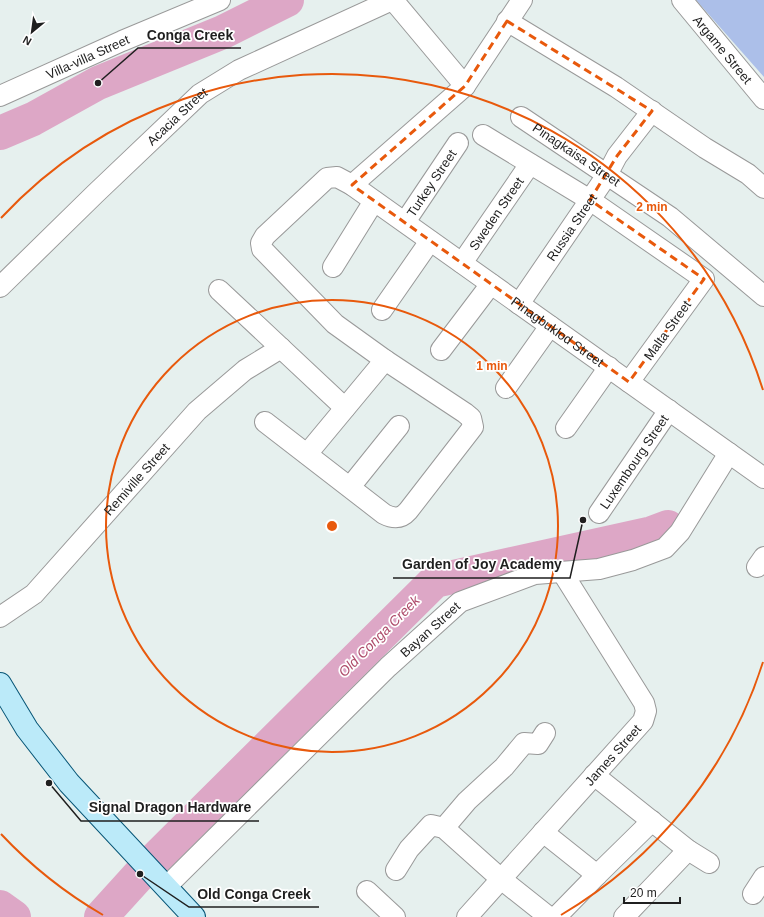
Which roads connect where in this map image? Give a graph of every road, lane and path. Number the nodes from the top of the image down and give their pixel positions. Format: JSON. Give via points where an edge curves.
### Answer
{"nodes":[{"id":1,"x":220,"y":0,"type":"edge"},
{"id":2,"x":393,"y":0,"type":"edge"},
{"id":3,"x":522,"y":0,"type":"edge"},
{"id":4,"x":682,"y":0,"type":"edge"},
{"id":5,"x":507,"y":21,"type":"junction"},
{"id":6,"x":465,"y":86,"type":"junction"},
{"id":7,"x":0,"y":96,"type":"edge"},
{"id":8,"x":764,"y":99,"type":"edge"},
{"id":9,"x":652,"y":111,"type":"junction"},
{"id":10,"x":521,"y":117,"type":"dead end"},
{"id":11,"x":483,"y":135,"type":"dead end"},
{"id":12,"x":458,"y":143,"type":"dead end"},
{"id":13,"x":530,"y":164,"type":"junction"},
{"id":14,"x":607,"y":175,"type":"junction"},
{"id":15,"x":352,"y":185,"type":"junction"},
{"id":16,"x":764,"y":188,"type":"edge"},
{"id":17,"x":590,"y":200,"type":"junction"},
{"id":18,"x":374,"y":201,"type":"junction"},
{"id":19,"x":405,"y":222,"type":"junction"},
{"id":20,"x":430,"y":241,"type":"junction"},
{"id":21,"x":462,"y":263,"type":"junction"},
{"id":22,"x":333,"y":267,"type":"dead end"},
{"id":23,"x":491,"y":284,"type":"junction"},
{"id":24,"x":0,"y":287,"type":"edge"},
{"id":25,"x":219,"y":290,"type":"dead end"},
{"id":26,"x":764,"y":296,"type":"edge"},
{"id":27,"x":519,"y":304,"type":"junction"},
{"id":28,"x":382,"y":310,"type":"dead end"},
{"id":29,"x":550,"y":326,"type":"junction"},
{"id":30,"x":281,"y":348,"type":"junction"},
{"id":31,"x":441,"y":350,"type":"dead end"},
{"id":32,"x":385,"y":360,"type":"junction"},
{"id":33,"x":609,"y":367,"type":"junction"},
{"id":34,"x":629,"y":382,"type":"junction"},
{"id":35,"x":506,"y":388,"type":"dead end"},
{"id":36,"x":345,"y":408,"type":"junction"},
{"id":37,"x":669,"y":410,"type":"junction"},
{"id":38,"x":265,"y":422,"type":"dead end"},
{"id":39,"x":399,"y":426,"type":"dead end"},
{"id":40,"x":566,"y":428,"type":"dead end"},
{"id":41,"x":729,"y":453,"type":"junction"},
{"id":42,"x":307,"y":454,"type":"junction"},
{"id":43,"x":764,"y":478,"type":"edge"},
{"id":44,"x":350,"y":488,"type":"junction"},
{"id":45,"x":599,"y":513,"type":"dead end"},
{"id":46,"x":562,"y":572,"type":"junction"},
{"id":47,"x":0,"y":617,"type":"edge"},
{"id":48,"x":0,"y":684,"type":"edge"},
{"id":49,"x":545,"y":734,"type":"dead end"},
{"id":50,"x":594,"y":775,"type":"junction"},
{"id":51,"x":652,"y":821,"type":"junction"},
{"id":52,"x":444,"y":828,"type":"junction"},
{"id":53,"x":543,"y":832,"type":"junction"},
{"id":54,"x":688,"y":850,"type":"junction"},
{"id":55,"x":709,"y":863,"type":"dead end"},
{"id":56,"x":396,"y":870,"type":"dead end"},
{"id":57,"x":597,"y":875,"type":"junction"},
{"id":58,"x":764,"y":877,"type":"edge"},
{"id":59,"x":500,"y":879,"type":"junction"},
{"id":60,"x":166,"y":887,"type":"junction"},
{"id":61,"x":367,"y":891,"type":"dead end"},
{"id":62,"x":753,"y":894,"type":"dead end"},
{"id":63,"x":194,"y":917,"type":"edge"},
{"id":64,"x":395,"y":917,"type":"edge"},
{"id":65,"x":467,"y":917,"type":"edge"},
{"id":66,"x":550,"y":917,"type":"edge"},
{"id":67,"x":556,"y":917,"type":"edge"},
{"id":68,"x":624,"y":917,"type":"edge"}],
"edges":[{"from":1,"to":7,"type":"street","name":"Villa-villa Street"},
{"from":2,"to":6,"type":"street"},
{"from":2,"to":24,"type":"street","name":"Acacia Street","via":[[238,70],[200,94]]},
{"from":3,"to":5,"type":"street"},
{"from":4,"to":8,"type":"street","name":"Argame Street"},
{"from":5,"to":6,"type":"street"},
{"from":5,"to":9,"type":"street"},
{"from":6,"to":15,"type":"street"},
{"from":9,"to":14,"type":"street","name":"Russia Street","via":[[617,156]]},
{"from":9,"to":16,"type":"street","via":[[748,174]]},
{"from":10,"to":14,"type":"street","name":"Pinagkaisa Street"},
{"from":11,"to":13,"type":"street"},
{"from":12,"to":19,"type":"street","name":"Turkey Street"},
{"from":13,"to":17,"type":"street"},
{"from":13,"to":21,"type":"street","name":"Sweden Street"},
{"from":14,"to":17,"type":"street","name":"Russia Street"},
{"from":14,"to":26,"type":"street","name":"Pinagkaisa Street","via":[[670,217]]},
{"from":15,"to":18,"type":"street","name":"Pinagbuklod Street"},
{"from":15,"to":32,"type":"street","name":"Pinagbuklod Street","via":[[337,178],[326,178],[265,236],[261,246],[326,316]]},
{"from":17,"to":27,"type":"street","name":"Russia Street"},
{"from":17,"to":34,"type":"street","name":"Malta Street","via":[[704,279]]},
{"from":18,"to":19,"type":"street","name":"Pinagbuklod Street"},
{"from":18,"to":22,"type":"street"},
{"from":19,"to":20,"type":"street","name":"Pinagbuklod Street"},
{"from":20,"to":21,"type":"street","name":"Pinagbuklod Street"},
{"from":20,"to":28,"type":"street"},
{"from":21,"to":23,"type":"street","name":"Pinagbuklod Street"},
{"from":23,"to":27,"type":"street","name":"Pinagbuklod Street"},
{"from":23,"to":31,"type":"street"},
{"from":25,"to":30,"type":"street"},
{"from":27,"to":29,"type":"street","name":"Pinagbuklod Street"},
{"from":29,"to":33,"type":"street","name":"Pinagbuklod Street"},
{"from":29,"to":35,"type":"street"},
{"from":30,"to":36,"type":"street"},
{"from":30,"to":47,"type":"street","name":"Remiville Street","via":[[245,370],[197,411],[34,594]]},
{"from":32,"to":36,"type":"street"},
{"from":32,"to":44,"type":"street","via":[[465,413],[471,418],[473,427],[401,517],[384,514]]},
{"from":33,"to":34,"type":"street","name":"Pinagbuklod Street"},
{"from":33,"to":40,"type":"street"},
{"from":34,"to":37,"type":"street","name":"Pinagbuklod Street"},
{"from":36,"to":42,"type":"street"},
{"from":37,"to":41,"type":"street","name":"Pinagbuklod Street"},
{"from":37,"to":45,"type":"street","name":"Luxembourg Street"},
{"from":38,"to":42,"type":"street"},
{"from":39,"to":44,"type":"street"},
{"from":41,"to":43,"type":"street","name":"Pinagbuklod Street"},
{"from":41,"to":46,"type":"street","name":"Bayan Street","via":[[680,532],[665,548],[599,569]]},
{"from":42,"to":44,"type":"street"},
{"from":46,"to":50,"type":"street","name":"James Street","via":[[644,703],[646,711],[643,721]]},
{"from":46,"to":60,"type":"street","name":"Bayan Street","via":[[535,574],[460,602],[388,667]]},
{"from":48,"to":60,"type":"main road","via":[[27,729],[69,783]]},
{"from":49,"to":52,"type":"street","via":[[538,744],[524,743]]},
{"from":50,"to":51,"type":"street"},
{"from":50,"to":53,"type":"street","name":"James Street"},
{"from":51,"to":54,"type":"street"},
{"from":51,"to":57,"type":"street"},
{"from":52,"to":56,"type":"street","via":[[431,825],[409,849]]},
{"from":52,"to":59,"type":"street"},
{"from":53,"to":57,"type":"street"},
{"from":53,"to":59,"type":"street","name":"James Street"},
{"from":54,"to":55,"type":"street"},
{"from":54,"to":68,"type":"street"},
{"from":57,"to":67,"type":"street"},
{"from":58,"to":62,"type":"street"},
{"from":59,"to":65,"type":"street","name":"James Street"},
{"from":59,"to":66,"type":"street"},
{"from":60,"to":63,"type":"main road"},
{"from":61,"to":64,"type":"street"}]}
